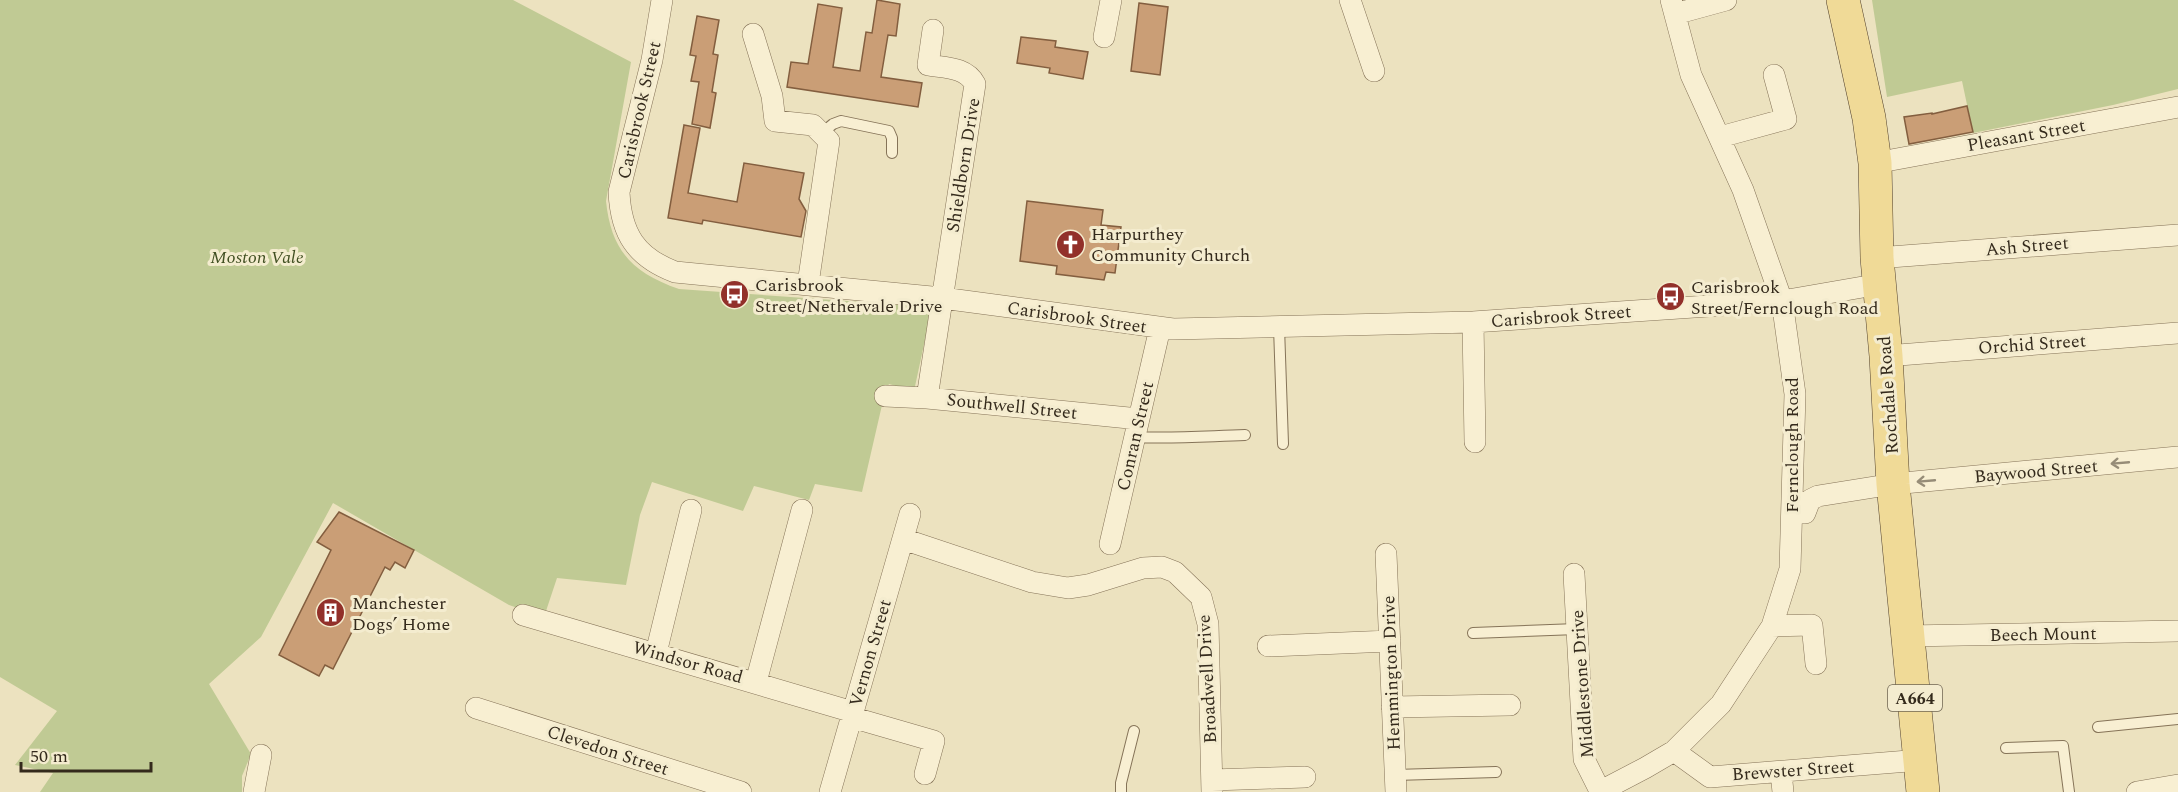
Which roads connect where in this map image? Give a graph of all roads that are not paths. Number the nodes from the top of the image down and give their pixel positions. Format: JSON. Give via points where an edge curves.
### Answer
{"nodes":[{"id":1,"x":662,"y":0,"type":"edge"},
{"id":2,"x":1112,"y":0,"type":"edge"},
{"id":3,"x":1350,"y":0,"type":"edge"},
{"id":4,"x":1726,"y":0,"type":"edge"},
{"id":5,"x":1843,"y":0,"type":"edge"},
{"id":6,"x":1673,"y":7,"type":"edge"},
{"id":7,"x":933,"y":30,"type":"dead end"},
{"id":8,"x":753,"y":34,"type":"dead end"},
{"id":9,"x":1104,"y":37,"type":"dead end"},
{"id":10,"x":1374,"y":71,"type":"dead end"},
{"id":11,"x":1774,"y":75,"type":"dead end"},
{"id":12,"x":2178,"y":107,"type":"edge"},
{"id":13,"x":822,"y":133,"type":"junction"},
{"id":14,"x":1720,"y":137,"type":"junction"},
{"id":15,"x":892,"y":153,"type":"dead end"},
{"id":16,"x":1875,"y":164,"type":"junction"},
{"id":17,"x":2178,"y":235,"type":"edge"},
{"id":18,"x":1878,"y":271,"type":"junction"},
{"id":19,"x":808,"y":284,"type":"junction"},
{"id":20,"x":942,"y":298,"type":"junction"},
{"id":21,"x":1782,"y":301,"type":"junction"},
{"id":22,"x":1473,"y":322,"type":"junction"},
{"id":23,"x":1279,"y":327,"type":"junction"},
{"id":24,"x":1160,"y":328,"type":"junction"},
{"id":25,"x":2178,"y":333,"type":"edge"},
{"id":26,"x":1886,"y":356,"type":"junction"},
{"id":27,"x":885,"y":396,"type":"dead end"},
{"id":28,"x":927,"y":398,"type":"junction"},
{"id":29,"x":1137,"y":428,"type":"junction"},
{"id":30,"x":1245,"y":435,"type":"dead end"},
{"id":31,"x":1475,"y":442,"type":"dead end"},
{"id":32,"x":1283,"y":444,"type":"dead end"},
{"id":33,"x":2178,"y":457,"type":"edge"},
{"id":34,"x":1893,"y":484,"type":"junction"},
{"id":35,"x":691,"y":510,"type":"dead end"},
{"id":36,"x":802,"y":510,"type":"dead end"},
{"id":37,"x":1792,"y":513,"type":"junction"},
{"id":38,"x":910,"y":514,"type":"dead end"},
{"id":39,"x":903,"y":539,"type":"junction"},
{"id":40,"x":1110,"y":544,"type":"dead end"},
{"id":41,"x":1386,"y":554,"type":"dead end"},
{"id":42,"x":1574,"y":574,"type":"dead end"},
{"id":43,"x":523,"y":615,"type":"dead end"},
{"id":44,"x":1772,"y":626,"type":"junction"},
{"id":45,"x":1577,"y":629,"type":"junction"},
{"id":46,"x":2178,"y":632,"type":"edge"},
{"id":47,"x":1473,"y":633,"type":"dead end"},
{"id":48,"x":1908,"y":636,"type":"junction"},
{"id":49,"x":1390,"y":641,"type":"junction"},
{"id":50,"x":1268,"y":646,"type":"dead end"},
{"id":51,"x":656,"y":654,"type":"junction"},
{"id":52,"x":1816,"y":664,"type":"dead end"},
{"id":53,"x":756,"y":682,"type":"junction"},
{"id":54,"x":1510,"y":705,"type":"dead end"},
{"id":55,"x":1392,"y":707,"type":"junction"},
{"id":56,"x":476,"y":708,"type":"dead end"},
{"id":57,"x":852,"y":714,"type":"junction"},
{"id":58,"x":2178,"y":719,"type":"edge"},
{"id":59,"x":2098,"y":727,"type":"dead end"},
{"id":60,"x":1134,"y":731,"type":"dead end"},
{"id":61,"x":2006,"y":748,"type":"dead end"},
{"id":62,"x":1674,"y":751,"type":"junction"},
{"id":63,"x":261,"y":755,"type":"dead end"},
{"id":64,"x":1496,"y":772,"type":"dead end"},
{"id":65,"x":925,"y":774,"type":"dead end"},
{"id":66,"x":1922,"y":776,"type":"edge"},
{"id":67,"x":1305,"y":777,"type":"dead end"},
{"id":68,"x":1782,"y":782,"type":"edge"},
{"id":69,"x":1395,"y":784,"type":"edge"},
{"id":70,"x":2178,"y":785,"type":"edge"},
{"id":71,"x":1212,"y":786,"type":"edge"},
{"id":72,"x":254,"y":792,"type":"edge"},
{"id":73,"x":741,"y":792,"type":"edge"},
{"id":74,"x":830,"y":792,"type":"edge"},
{"id":75,"x":1121,"y":792,"type":"edge"},
{"id":76,"x":1599,"y":792,"type":"edge"},
{"id":77,"x":2069,"y":792,"type":"edge"},
{"id":78,"x":2137,"y":792,"type":"edge"}],
"edges":[{"from":1,"to":19,"type":"street","name":"Carisbrook Street","via":[[652,60],[619,192],[627,232],[647,259],[675,272]]},
{"from":2,"to":9,"type":"street"},
{"from":3,"to":10,"type":"street"},
{"from":4,"to":6,"type":"street"},
{"from":5,"to":16,"type":"main road","name":"Rochdale Road","number":"A664"},
{"from":6,"to":14,"type":"street","name":"Fernclough Road","via":[[1691,75]]},
{"from":7,"to":20,"type":"street","name":"Shieldborn Drive","via":[[928,65],[964,71],[975,84]]},
{"from":8,"to":13,"type":"street","via":[[772,96],[775,121],[813,125]]},
{"from":11,"to":14,"type":"street","via":[[1786,119]]},
{"from":12,"to":16,"type":"street","name":"Pleasant Street"},
{"from":13,"to":15,"type":"lane","via":[[841,121],[889,131]]},
{"from":13,"to":19,"type":"street","via":[[829,141]]},
{"from":14,"to":21,"type":"street","name":"Fernclough Road"},
{"from":16,"to":18,"type":"main road","name":"Rochdale Road","number":"A664"},
{"from":17,"to":18,"type":"street","name":"Ash Street"},
{"from":18,"to":21,"type":"street","name":"Ash Street"},
{"from":18,"to":26,"type":"main road","name":"Rochdale Road","number":"A664"},
{"from":19,"to":20,"type":"street","name":"Carisbrook Street"},
{"from":20,"to":24,"type":"street","name":"Carisbrook Street"},
{"from":20,"to":28,"type":"street"},
{"from":21,"to":22,"type":"street","name":"Carisbrook Street"},
{"from":21,"to":37,"type":"street","name":"Fernclough Road","via":[[1795,394]]},
{"from":22,"to":23,"type":"street","name":"Carisbrook Street"},
{"from":22,"to":31,"type":"street"},
{"from":23,"to":24,"type":"street","name":"Carisbrook Street"},
{"from":23,"to":32,"type":"lane"},
{"from":24,"to":29,"type":"street","name":"Conran Street"},
{"from":25,"to":26,"type":"street","name":"Orchid Street"},
{"from":26,"to":34,"type":"main road","name":"Rochdale Road","number":"A664"},
{"from":27,"to":28,"type":"street","name":"Southwell Street"},
{"from":28,"to":29,"type":"street","name":"Southwell Street"},
{"from":29,"to":30,"type":"lane","via":[[1158,438]]},
{"from":29,"to":40,"type":"street","name":"Conran Street"},
{"from":33,"to":34,"type":"street","name":"Baywood Street","one_way":true},
{"from":34,"to":37,"type":"street","name":"Baywood Street","via":[[1818,495],[1810,500],[1805,513]]},
{"from":34,"to":48,"type":"main road","name":"Rochdale Road","number":"A664"},
{"from":35,"to":51,"type":"street"},
{"from":36,"to":53,"type":"street"},
{"from":37,"to":44,"type":"street","name":"Fernclough Road","via":[[1790,569]]},
{"from":38,"to":39,"type":"street","name":"Vernon Street"},
{"from":39,"to":57,"type":"street","name":"Vernon Street"},
{"from":39,"to":71,"type":"street","name":"Broadwell Drive","via":[[1032,582],[1068,588],[1143,568],[1162,567],[1175,572],[1202,597],[1208,624]]},
{"from":41,"to":49,"type":"street","name":"Hemmington Drive"},
{"from":42,"to":45,"type":"street","name":"Middlestone Drive"},
{"from":43,"to":51,"type":"street","name":"Windsor Road"},
{"from":44,"to":52,"type":"street","via":[[1812,625]]},
{"from":44,"to":62,"type":"street","name":"Fernclough Road","via":[[1721,704]]},
{"from":45,"to":47,"type":"lane"},
{"from":45,"to":76,"type":"street","name":"Middlestone Drive","via":[[1584,759]]},
{"from":46,"to":48,"type":"street","name":"Beech Mount"},
{"from":48,"to":66,"type":"main road","name":"Rochdale Road","number":"A664"},
{"from":49,"to":50,"type":"street"},
{"from":49,"to":55,"type":"street","name":"Hemmington Drive"},
{"from":51,"to":53,"type":"street","name":"Windsor Road"},
{"from":53,"to":57,"type":"street","name":"Windsor Road"},
{"from":54,"to":55,"type":"street"},
{"from":55,"to":69,"type":"street","name":"Hemmington Drive"},
{"from":56,"to":73,"type":"street","name":"Clevedon Street"},
{"from":57,"to":65,"type":"street","name":"Windsor Road","via":[[933,741]]},
{"from":57,"to":74,"type":"street","name":"Vernon Street"},
{"from":58,"to":59,"type":"lane"},
{"from":60,"to":75,"type":"lane"},
{"from":61,"to":77,"type":"lane","via":[[2063,746]]},
{"from":62,"to":68,"type":"street","name":"Brewster Street","via":[[1710,777]]},
{"from":62,"to":76,"type":"street","name":"Fernclough Road"},
{"from":63,"to":72,"type":"street"},
{"from":64,"to":69,"type":"lane"},
{"from":66,"to":68,"type":"street","name":"Brewster Street"},
{"from":67,"to":71,"type":"street"},
{"from":70,"to":78,"type":"street"}]}
